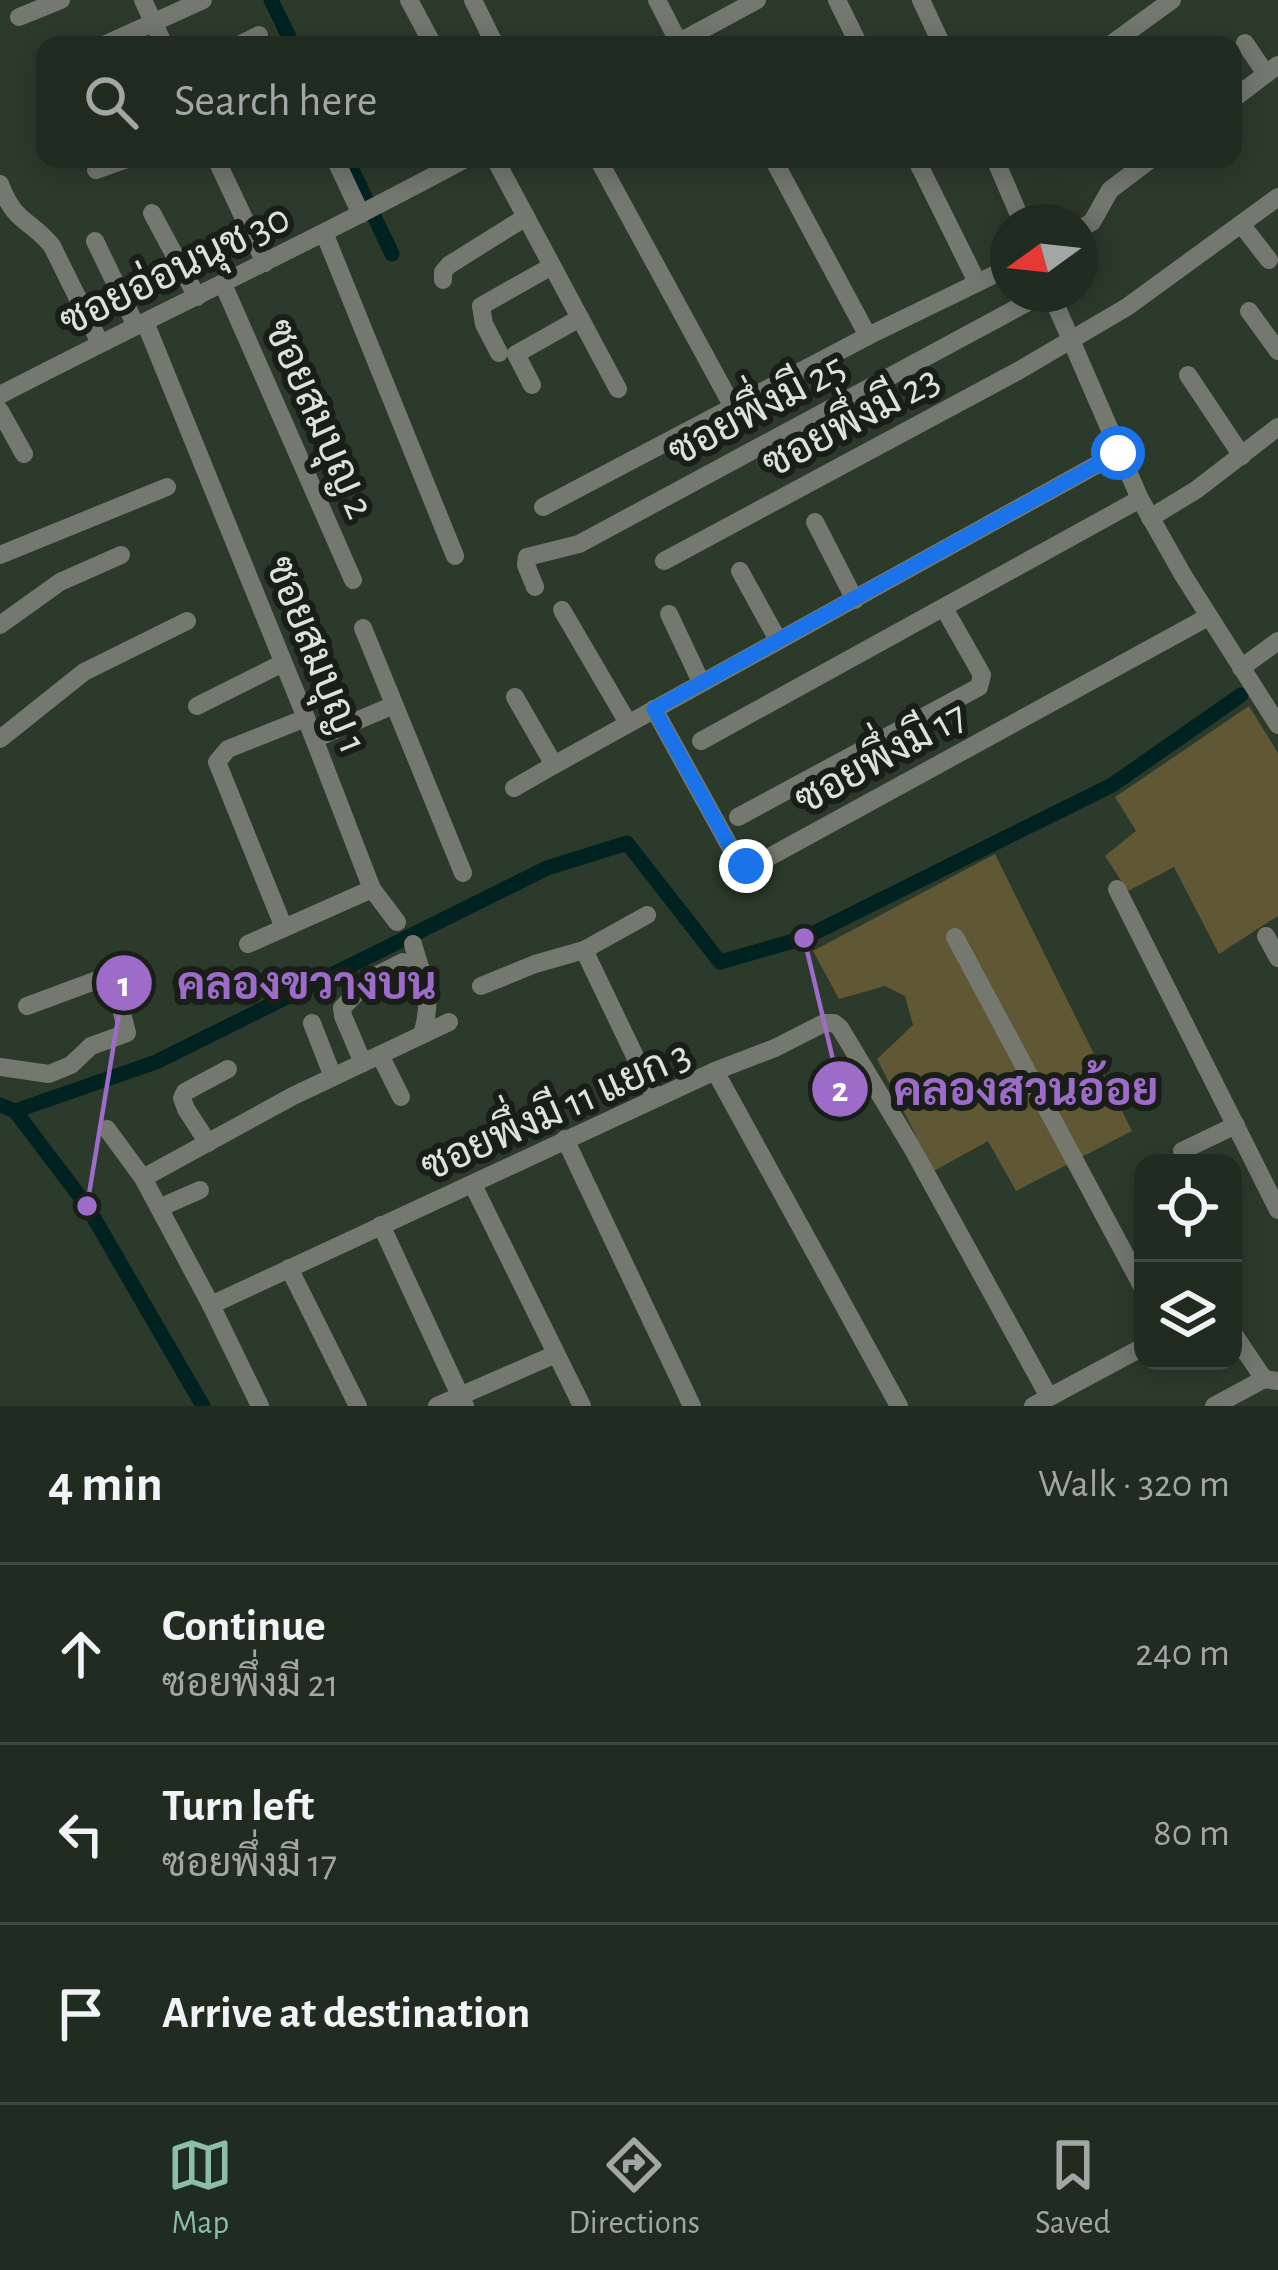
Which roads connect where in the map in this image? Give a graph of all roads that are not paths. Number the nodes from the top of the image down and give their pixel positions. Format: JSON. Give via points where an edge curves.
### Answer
{"nodes":[{"id":1,"x":61,"y":0,"type":"edge"},
{"id":2,"x":143,"y":0,"type":"edge"},
{"id":3,"x":203,"y":0,"type":"edge"},
{"id":4,"x":409,"y":0,"type":"edge"},
{"id":5,"x":473,"y":0,"type":"edge"},
{"id":6,"x":657,"y":0,"type":"edge"},
{"id":7,"x":757,"y":0,"type":"edge"},
{"id":8,"x":837,"y":0,"type":"edge"},
{"id":9,"x":921,"y":0,"type":"edge"},
{"id":10,"x":1172,"y":0,"type":"edge"},
{"id":11,"x":19,"y":17,"type":"dead end"},
{"id":12,"x":154,"y":24,"type":"junction"},
{"id":13,"x":125,"y":36,"type":"edge"},
{"id":14,"x":160,"y":36,"type":"edge"},
{"id":15,"x":428,"y":36,"type":"edge"},
{"id":16,"x":491,"y":36,"type":"edge"},
{"id":17,"x":673,"y":36,"type":"edge"},
{"id":18,"x":708,"y":36,"type":"edge"},
{"id":19,"x":855,"y":36,"type":"edge"},
{"id":20,"x":938,"y":36,"type":"edge"},
{"id":21,"x":1122,"y":36,"type":"edge"},
{"id":22,"x":1245,"y":43,"type":"dead end"},
{"id":23,"x":1272,"y":69,"type":"edge"},
{"id":24,"x":1242,"y":91,"type":"edge"},
{"id":25,"x":102,"y":168,"type":"edge"},
{"id":26,"x":220,"y":168,"type":"edge"},
{"id":27,"x":340,"y":168,"type":"edge"},
{"id":28,"x":448,"y":168,"type":"edge"},
{"id":29,"x":500,"y":168,"type":"edge"},
{"id":30,"x":603,"y":168,"type":"edge"},
{"id":31,"x":777,"y":168,"type":"edge"},
{"id":32,"x":920,"y":168,"type":"edge"},
{"id":33,"x":999,"y":168,"type":"edge"},
{"id":34,"x":1139,"y":168,"type":"edge"},
{"id":35,"x":96,"y":170,"type":"dead end"},
{"id":36,"x":0,"y":184,"type":"edge"},
{"id":37,"x":1278,"y":197,"type":"edge"},
{"id":38,"x":1014,"y":204,"type":"edge"},
{"id":39,"x":368,"y":211,"type":"junction"},
{"id":40,"x":1098,"y":212,"type":"edge"},
{"id":41,"x":152,"y":213,"type":"dead end"},
{"id":42,"x":526,"y":218,"type":"junction"},
{"id":43,"x":1241,"y":224,"type":"junction"},
{"id":44,"x":325,"y":235,"type":"junction"},
{"id":45,"x":95,"y":241,"type":"dead end"},
{"id":46,"x":1270,"y":260,"type":"dead end"},
{"id":47,"x":265,"y":263,"type":"junction"},
{"id":48,"x":552,"y":266,"type":"junction"},
{"id":49,"x":990,"y":276,"type":"edge"},
{"id":50,"x":443,"y":280,"type":"dead end"},
{"id":51,"x":977,"y":282,"type":"junction"},
{"id":52,"x":224,"y":284,"type":"junction"},
{"id":53,"x":197,"y":297,"type":"junction"},
{"id":54,"x":1249,"y":310,"type":"dead end"},
{"id":55,"x":1013,"y":312,"type":"edge"},
{"id":56,"x":1056,"y":312,"type":"edge"},
{"id":57,"x":580,"y":318,"type":"junction"},
{"id":58,"x":140,"y":324,"type":"junction"},
{"id":59,"x":868,"y":336,"type":"junction"},
{"id":60,"x":1070,"y":342,"type":"junction"},
{"id":61,"x":100,"y":343,"type":"junction"},
{"id":62,"x":1278,"y":351,"type":"edge"},
{"id":63,"x":499,"y":353,"type":"dead end"},
{"id":64,"x":1188,"y":375,"type":"dead end"},
{"id":65,"x":532,"y":385,"type":"dead end"},
{"id":66,"x":618,"y":389,"type":"dead end"},
{"id":67,"x":0,"y":395,"type":"edge"},
{"id":68,"x":733,"y":407,"type":"junction"},
{"id":69,"x":0,"y":411,"type":"edge"},
{"id":70,"x":1278,"y":428,"type":"edge"},
{"id":71,"x":1118,"y":453,"type":"junction"},
{"id":72,"x":24,"y":454,"type":"dead end"},
{"id":73,"x":1241,"y":456,"type":"junction"},
{"id":74,"x":167,"y":487,"type":"dead end"},
{"id":75,"x":1140,"y":499,"type":"junction"},
{"id":76,"x":543,"y":508,"type":"dead end"},
{"id":77,"x":1150,"y":518,"type":"junction"},
{"id":78,"x":815,"y":522,"type":"dead end"},
{"id":79,"x":0,"y":555,"type":"edge"},
{"id":80,"x":121,"y":555,"type":"dead end"},
{"id":81,"x":455,"y":556,"type":"dead end"},
{"id":82,"x":664,"y":561,"type":"dead end"},
{"id":83,"x":740,"y":571,"type":"dead end"},
{"id":84,"x":353,"y":580,"type":"dead end"},
{"id":85,"x":535,"y":587,"type":"dead end"},
{"id":86,"x":855,"y":600,"type":"junction"},
{"id":87,"x":944,"y":608,"type":"junction"},
{"id":88,"x":562,"y":610,"type":"dead end"},
{"id":89,"x":669,"y":614,"type":"dead end"},
{"id":90,"x":1208,"y":616,"type":"junction"},
{"id":91,"x":187,"y":621,"type":"dead end"},
{"id":92,"x":0,"y":625,"type":"edge"},
{"id":93,"x":363,"y":628,"type":"dead end"},
{"id":94,"x":778,"y":640,"type":"junction"},
{"id":95,"x":1278,"y":641,"type":"edge"},
{"id":96,"x":284,"y":663,"type":"junction"},
{"id":97,"x":1241,"y":668,"type":"junction"},
{"id":98,"x":701,"y":682,"type":"junction"},
{"id":99,"x":515,"y":697,"type":"dead end"},
{"id":100,"x":394,"y":705,"type":"junction"},
{"id":101,"x":197,"y":706,"type":"dead end"},
{"id":102,"x":654,"y":709,"type":"junction"},
{"id":103,"x":306,"y":718,"type":"junction"},
{"id":104,"x":628,"y":723,"type":"junction"},
{"id":105,"x":1278,"y":725,"type":"edge"},
{"id":106,"x":2,"y":734,"type":"edge"},
{"id":107,"x":314,"y":739,"type":"junction"},
{"id":108,"x":701,"y":741,"type":"dead end"},
{"id":109,"x":554,"y":765,"type":"junction"},
{"id":110,"x":514,"y":788,"type":"dead end"},
{"id":111,"x":739,"y":818,"type":"dead end"},
{"id":112,"x":463,"y":873,"type":"dead end"},
{"id":113,"x":372,"y":889,"type":"junction"},
{"id":114,"x":1117,"y":889,"type":"dead end"},
{"id":115,"x":647,"y":915,"type":"dead end"},
{"id":116,"x":397,"y":922,"type":"dead end"},
{"id":117,"x":284,"y":928,"type":"junction"},
{"id":118,"x":1266,"y":936,"type":"dead end"},
{"id":119,"x":955,"y":937,"type":"dead end"},
{"id":120,"x":248,"y":944,"type":"dead end"},
{"id":121,"x":413,"y":944,"type":"dead end"},
{"id":122,"x":584,"y":950,"type":"junction"},
{"id":123,"x":1278,"y":958,"type":"edge"},
{"id":124,"x":403,"y":962,"type":"dead end"},
{"id":125,"x":481,"y":986,"type":"dead end"},
{"id":126,"x":26,"y":1006,"type":"dead end"},
{"id":127,"x":449,"y":1022,"type":"dead end"},
{"id":128,"x":313,"y":1023,"type":"dead end"},
{"id":129,"x":422,"y":1035,"type":"junction"},
{"id":130,"x":371,"y":1059,"type":"junction"},
{"id":131,"x":228,"y":1070,"type":"dead end"},
{"id":132,"x":715,"y":1071,"type":"junction"},
{"id":133,"x":1,"y":1072,"type":"edge"},
{"id":134,"x":333,"y":1077,"type":"junction"},
{"id":135,"x":401,"y":1097,"type":"dead end"},
{"id":136,"x":655,"y":1098,"type":"junction"},
{"id":137,"x":1236,"y":1125,"type":"junction"},
{"id":138,"x":106,"y":1130,"type":"dead end"},
{"id":139,"x":565,"y":1139,"type":"junction"},
{"id":140,"x":208,"y":1143,"type":"junction"},
{"id":141,"x":1182,"y":1151,"type":"dead end"},
{"id":142,"x":143,"y":1178,"type":"junction"},
{"id":143,"x":473,"y":1186,"type":"junction"},
{"id":144,"x":200,"y":1190,"type":"dead end"},
{"id":145,"x":159,"y":1208,"type":"junction"},
{"id":146,"x":1278,"y":1210,"type":"edge"},
{"id":147,"x":381,"y":1226,"type":"junction"},
{"id":148,"x":289,"y":1268,"type":"junction"},
{"id":149,"x":1134,"y":1271,"type":"edge"},
{"id":150,"x":211,"y":1305,"type":"junction"},
{"id":151,"x":1242,"y":1344,"type":"edge"},
{"id":152,"x":1134,"y":1352,"type":"edge"},
{"id":153,"x":556,"y":1354,"type":"junction"},
{"id":154,"x":1271,"y":1380,"type":"edge"},
{"id":155,"x":463,"y":1401,"type":"edge"},
{"id":156,"x":1041,"y":1402,"type":"edge"},
{"id":157,"x":260,"y":1406,"type":"edge"},
{"id":158,"x":358,"y":1406,"type":"edge"},
{"id":159,"x":437,"y":1406,"type":"edge"},
{"id":160,"x":582,"y":1406,"type":"edge"},
{"id":161,"x":692,"y":1406,"type":"edge"},
{"id":162,"x":899,"y":1406,"type":"edge"},
{"id":163,"x":1214,"y":1406,"type":"edge"}],
"edges":[{"from":1,"to":11,"type":"street"},
{"from":2,"to":12,"type":"street"},
{"from":3,"to":12,"type":"street"},
{"from":4,"to":15,"type":"street"},
{"from":5,"to":16,"type":"street"},
{"from":6,"to":17,"type":"street"},
{"from":7,"to":18,"type":"street"},
{"from":8,"to":19,"type":"street"},
{"from":9,"to":20,"type":"street"},
{"from":10,"to":21,"type":"street"},
{"from":12,"to":13,"type":"street"},
{"from":12,"to":14,"type":"street"},
{"from":22,"to":23,"type":"street"},
{"from":23,"to":24,"type":"street"},
{"from":25,"to":35,"type":"street"},
{"from":26,"to":47,"type":"street"},
{"from":27,"to":39,"type":"street"},
{"from":28,"to":39,"type":"street","name":"ซอยอ่อนนุช 30"},
{"from":29,"to":42,"type":"street"},
{"from":30,"to":68,"type":"street"},
{"from":31,"to":59,"type":"street"},
{"from":32,"to":51,"type":"street"},
{"from":33,"to":38,"type":"street"},
{"from":34,"to":40,"type":"street","via":[[1110,190]]},
{"from":36,"to":61,"type":"street","via":[[8,206],[52,246]]},
{"from":37,"to":43,"type":"street","name":"ซอยพึ่งมี 23"},
{"from":39,"to":44,"type":"street","name":"ซอยอ่อนนุช 30"},
{"from":41,"to":53,"type":"street"},
{"from":42,"to":48,"type":"street"},
{"from":42,"to":50,"type":"street","via":[[448,265]]},
{"from":43,"to":46,"type":"street"},
{"from":43,"to":60,"type":"street","name":"ซอยพึ่งมี 23"},
{"from":44,"to":47,"type":"street","name":"ซอยอ่อนนุช 30"},
{"from":44,"to":81,"type":"street"},
{"from":45,"to":58,"type":"street","name":"ซอยสมบุญ 1"},
{"from":47,"to":52,"type":"street","name":"ซอยอ่อนนุช 30"},
{"from":48,"to":57,"type":"street"},
{"from":48,"to":63,"type":"street","via":[[482,306]]},
{"from":49,"to":51,"type":"street"},
{"from":51,"to":59,"type":"street"},
{"from":52,"to":53,"type":"street","name":"ซอยอ่อนนุช 30"},
{"from":52,"to":84,"type":"street","name":"ซอยสมบุญ 2"},
{"from":53,"to":58,"type":"street","name":"ซอยอ่อนนุช 30"},
{"from":54,"to":62,"type":"street"},
{"from":55,"to":85,"type":"street","name":"ซอยพึ่งมี 25","via":[[579,544],[527,556]]},
{"from":56,"to":60,"type":"street"},
{"from":57,"to":65,"type":"street","via":[[516,354]]},
{"from":57,"to":66,"type":"street"},
{"from":58,"to":61,"type":"street","name":"ซอยอ่อนนุช 30"},
{"from":58,"to":96,"type":"street","name":"ซอยสมบุญ 1"},
{"from":59,"to":68,"type":"street"},
{"from":60,"to":71,"type":"street"},
{"from":60,"to":82,"type":"street","name":"ซอยพึ่งมี 23"},
{"from":61,"to":67,"type":"street","name":"ซอยอ่อนนุช 30"},
{"from":64,"to":73,"type":"street"},
{"from":68,"to":76,"type":"street"},
{"from":69,"to":72,"type":"street"},
{"from":70,"to":73,"type":"street"},
{"from":71,"to":75,"type":"street"},
{"from":71,"to":86,"type":"street"},
{"from":73,"to":77,"type":"street"},
{"from":74,"to":79,"type":"street"},
{"from":75,"to":77,"type":"street"},
{"from":75,"to":87,"type":"street"},
{"from":77,"to":90,"type":"street"},
{"from":78,"to":86,"type":"street"},
{"from":80,"to":92,"type":"street","via":[[60,582]]},
{"from":83,"to":94,"type":"street"},
{"from":86,"to":94,"type":"street"},
{"from":87,"to":108,"type":"street"},
{"from":87,"to":111,"type":"street","via":[[982,675],[979,687]]},
{"from":88,"to":104,"type":"street"},
{"from":89,"to":98,"type":"street"},
{"from":90,"to":97,"type":"street"},
{"from":90,"to":102,"type":"street","name":"ซอยพึ่งมี 17","via":[[752,866],[739,863]]},
{"from":91,"to":106,"type":"street","via":[[84,672]]},
{"from":93,"to":100,"type":"street"},
{"from":94,"to":98,"type":"street"},
{"from":95,"to":97,"type":"street"},
{"from":96,"to":101,"type":"street"},
{"from":96,"to":103,"type":"street","name":"ซอยสมบุญ 1"},
{"from":97,"to":105,"type":"street"},
{"from":98,"to":102,"type":"street"},
{"from":99,"to":109,"type":"street"},
{"from":100,"to":107,"type":"street"},
{"from":100,"to":112,"type":"street"},
{"from":102,"to":104,"type":"street"},
{"from":103,"to":107,"type":"street","name":"ซอยสมบุญ 1"},
{"from":103,"to":117,"type":"street","via":[[227,749],[217,762]]},
{"from":104,"to":109,"type":"street"},
{"from":107,"to":113,"type":"street","name":"ซอยสมบุญ 1"},
{"from":109,"to":110,"type":"street"},
{"from":113,"to":116,"type":"street","name":"ซอยสมบุญ 1"},
{"from":113,"to":117,"type":"street"},
{"from":114,"to":137,"type":"street"},
{"from":115,"to":122,"type":"street"},
{"from":117,"to":120,"type":"street"},
{"from":118,"to":123,"type":"street"},
{"from":119,"to":149,"type":"street"},
{"from":121,"to":129,"type":"street","via":[[429,987]]},
{"from":122,"to":125,"type":"street"},
{"from":122,"to":136,"type":"street"},
{"from":124,"to":130,"type":"street","via":[[371,978],[342,1008]]},
{"from":126,"to":133,"type":"street","via":[[108,976],[128,1032],[49,1074]]},
{"from":127,"to":129,"type":"street"},
{"from":128,"to":134,"type":"street"},
{"from":129,"to":130,"type":"street"},
{"from":130,"to":134,"type":"street"},
{"from":130,"to":135,"type":"street"},
{"from":131,"to":140,"type":"street","via":[[182,1098]]},
{"from":132,"to":136,"type":"street","name":"ซอยพึ่งมี 11 แยก 3"},
{"from":132,"to":156,"type":"street","via":[[824,1024],[841,1028],[911,1146]]},
{"from":132,"to":162,"type":"street","name":"ซอยพึ่งมี 11 แยก 3"},
{"from":134,"to":140,"type":"street"},
{"from":136,"to":139,"type":"street","name":"ซอยพึ่งมี 11 แยก 3"},
{"from":137,"to":141,"type":"street"},
{"from":137,"to":146,"type":"street"},
{"from":138,"to":142,"type":"street"},
{"from":139,"to":143,"type":"street","name":"ซอยพึ่งมี 11 แยก 3"},
{"from":139,"to":161,"type":"street"},
{"from":140,"to":142,"type":"street"},
{"from":142,"to":145,"type":"street"},
{"from":143,"to":147,"type":"street","name":"ซอยพึ่งมี 11 แยก 3"},
{"from":143,"to":153,"type":"street"},
{"from":144,"to":145,"type":"street"},
{"from":145,"to":150,"type":"street"},
{"from":147,"to":148,"type":"street","name":"ซอยพึ่งมี 11 แยก 3"},
{"from":147,"to":155,"type":"street"},
{"from":148,"to":150,"type":"street","name":"ซอยพึ่งมี 11 แยก 3"},
{"from":148,"to":158,"type":"street"},
{"from":150,"to":157,"type":"street"},
{"from":151,"to":154,"type":"street"},
{"from":152,"to":156,"type":"street"},
{"from":153,"to":155,"type":"street"},
{"from":153,"to":160,"type":"street"},
{"from":154,"to":163,"type":"street"},
{"from":155,"to":159,"type":"street"}]}
